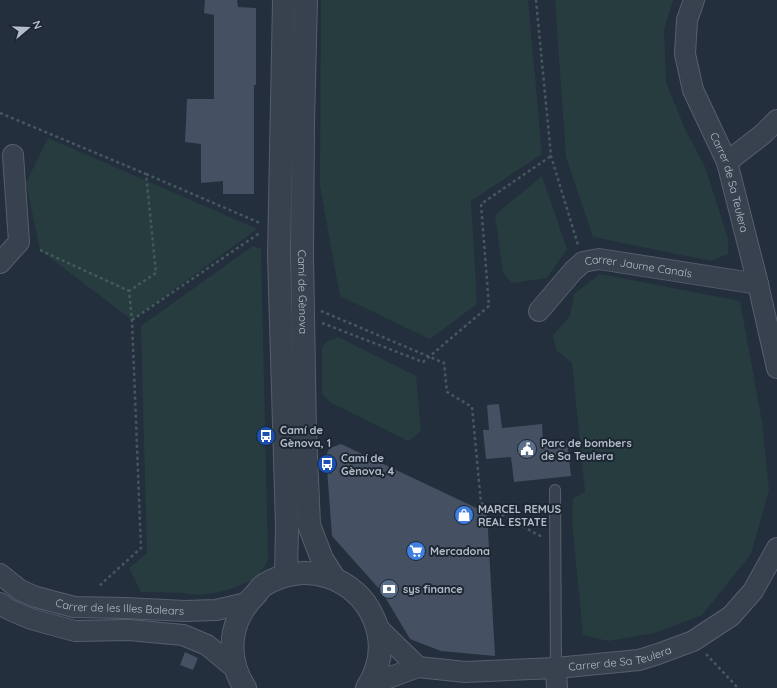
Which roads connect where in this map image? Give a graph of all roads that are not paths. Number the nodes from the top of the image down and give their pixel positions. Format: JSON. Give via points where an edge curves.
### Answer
{"nodes":[{"id":1,"x":284,"y":0,"type":"edge"},
{"id":2,"x":306,"y":0,"type":"edge"},
{"id":3,"x":694,"y":0,"type":"edge"},
{"id":4,"x":777,"y":120,"type":"edge"},
{"id":5,"x":13,"y":156,"type":"dead end"},
{"id":6,"x":727,"y":162,"type":"junction"},
{"id":7,"x":0,"y":263,"type":"edge"},
{"id":8,"x":758,"y":284,"type":"junction"},
{"id":9,"x":539,"y":311,"type":"dead end"},
{"id":10,"x":777,"y":368,"type":"edge"},
{"id":11,"x":555,"y":490,"type":"dead end"},
{"id":12,"x":777,"y":548,"type":"edge"},
{"id":13,"x":0,"y":574,"type":"edge"},
{"id":14,"x":286,"y":575,"type":"junction"},
{"id":15,"x":334,"y":578,"type":"junction"},
{"id":16,"x":246,"y":603,"type":"junction"},
{"id":17,"x":3,"y":610,"type":"edge"},
{"id":18,"x":378,"y":629,"type":"junction"},
{"id":19,"x":418,"y":667,"type":"junction"},
{"id":20,"x":556,"y":668,"type":"junction"},
{"id":21,"x":236,"y":669,"type":"junction"},
{"id":22,"x":368,"y":686,"type":"edge"},
{"id":23,"x":245,"y":688,"type":"edge"},
{"id":24,"x":557,"y":688,"type":"edge"}],
"edges":[{"from":1,"to":14,"type":"street","name":"Camí de Gènova","via":[[279,255],[287,526]]},
{"from":2,"to":15,"type":"street","name":"Camí de Gènova","via":[[302,255],[310,313],[305,433],[309,524],[322,559]]},
{"from":3,"to":6,"type":"street","name":"Carrer de Sa Teulera","via":[[687,20],[684,54],[693,90]]},
{"from":4,"to":6,"type":"street"},
{"from":5,"to":7,"type":"street","via":[[19,242]]},
{"from":6,"to":8,"type":"street","name":"Carrer de Sa Teulera"},
{"from":8,"to":9,"type":"street","name":"Carrer Jaume Canals","via":[[599,259],[583,262]]},
{"from":8,"to":10,"type":"street","name":"Carrer de Sa Teulera"},
{"from":11,"to":20,"type":"lane"},
{"from":12,"to":20,"type":"street","name":"Carrer de Sa Teulera","via":[[753,591],[731,616],[693,641],[639,660]]},
{"from":13,"to":16,"type":"street","name":"Carrer de les Illes Balears","via":[[20,590],[74,607],[185,611],[216,610]]},
{"from":14,"to":15,"type":"street","via":[[310,573]]},
{"from":14,"to":16,"type":"street","via":[[264,586]]},
{"from":15,"to":18,"type":"street","via":[[354,590],[369,608]]},
{"from":16,"to":21,"type":"street","via":[[235,625],[232,650]]},
{"from":17,"to":21,"type":"street","via":[[75,631],[129,630],[183,635],[207,645]]},
{"from":18,"to":19,"type":"street"},
{"from":18,"to":22,"type":"street","via":[[380,653],[375,676]]},
{"from":19,"to":20,"type":"street","name":"Carrer de Sa Teulera","via":[[465,672]]},
{"from":19,"to":22,"type":"street","name":"Carrer de Sa Teulera"},
{"from":20,"to":24,"type":"street"},
{"from":21,"to":23,"type":"street"}]}
